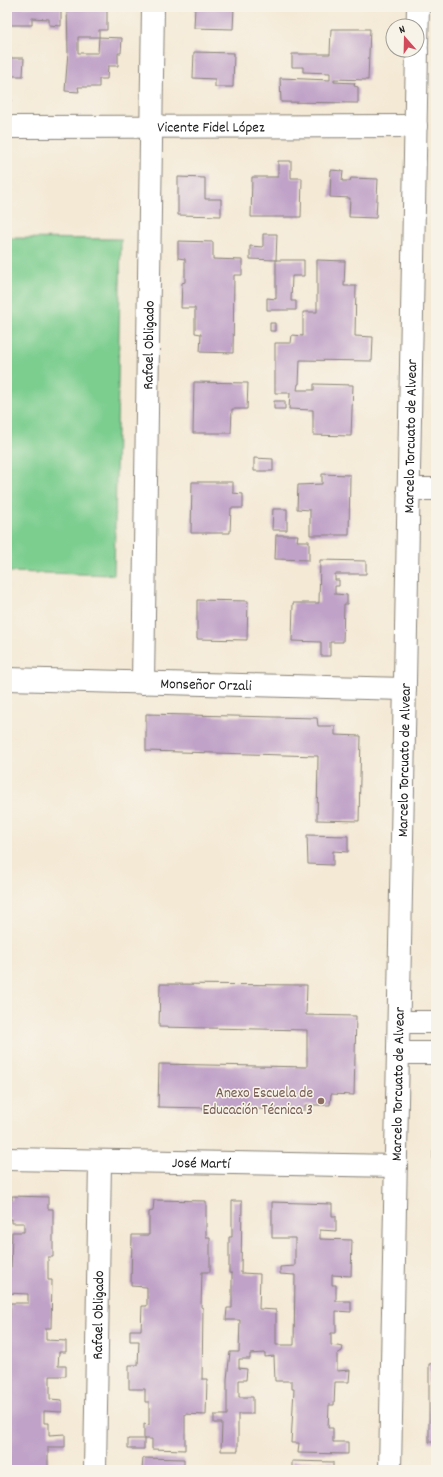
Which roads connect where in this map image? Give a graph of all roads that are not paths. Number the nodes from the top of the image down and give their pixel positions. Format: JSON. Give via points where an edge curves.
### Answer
{"nodes":[{"id":1,"x":153,"y":7,"type":"edge"},
{"id":2,"x":418,"y":7,"type":"edge"},
{"id":3,"x":418,"y":18,"type":"edge"},
{"id":4,"x":417,"y":58,"type":"edge"},
{"id":5,"x":416,"y":126,"type":"junction"},
{"id":6,"x":7,"y":127,"type":"edge"},
{"id":7,"x":152,"y":127,"type":"junction"},
{"id":8,"x":408,"y":489,"type":"junction"},
{"id":9,"x":436,"y":489,"type":"edge"},
{"id":10,"x":7,"y":680,"type":"edge"},
{"id":11,"x":143,"y":683,"type":"junction"},
{"id":12,"x":405,"y":689,"type":"junction"},
{"id":13,"x":399,"y":1022,"type":"junction"},
{"id":14,"x":436,"y":1022,"type":"edge"},
{"id":15,"x":398,"y":1053,"type":"junction"},
{"id":16,"x":436,"y":1053,"type":"edge"},
{"id":17,"x":7,"y":1159,"type":"edge"},
{"id":18,"x":100,"y":1161,"type":"junction"},
{"id":19,"x":396,"y":1166,"type":"junction"},
{"id":20,"x":95,"y":1470,"type":"edge"},
{"id":21,"x":390,"y":1470,"type":"edge"}],
"edges":[{"from":1,"to":7,"type":"street","name":"Rafael Obligado"},
{"from":2,"to":3,"type":"street"},
{"from":4,"to":5,"type":"street","name":"Marcelo Torcuato de Alvear"},
{"from":5,"to":7,"type":"street","name":"Vicente Fidel López"},
{"from":5,"to":8,"type":"street","name":"Marcelo Torcuato de Alvear"},
{"from":6,"to":7,"type":"street","name":"Vicente Fidel López"},
{"from":7,"to":11,"type":"street","name":"Rafael Obligado"},
{"from":8,"to":9,"type":"street"},
{"from":8,"to":12,"type":"street","name":"Marcelo Torcuato de Alvear"},
{"from":10,"to":11,"type":"street","name":"Monseñor Orzali"},
{"from":11,"to":12,"type":"street","name":"Monseñor Orzali"},
{"from":12,"to":13,"type":"street","name":"Marcelo Torcuato de Alvear"},
{"from":13,"to":14,"type":"street"},
{"from":13,"to":15,"type":"street","name":"Marcelo Torcuato de Alvear"},
{"from":15,"to":16,"type":"street"},
{"from":15,"to":19,"type":"street","name":"Marcelo Torcuato de Alvear"},
{"from":17,"to":18,"type":"street","name":"José Martí"},
{"from":18,"to":19,"type":"street","name":"José Martí"},
{"from":18,"to":20,"type":"street","name":"Rafael Obligado"},
{"from":19,"to":21,"type":"street","name":"Marcelo Torcuato de Alvear"}]}
